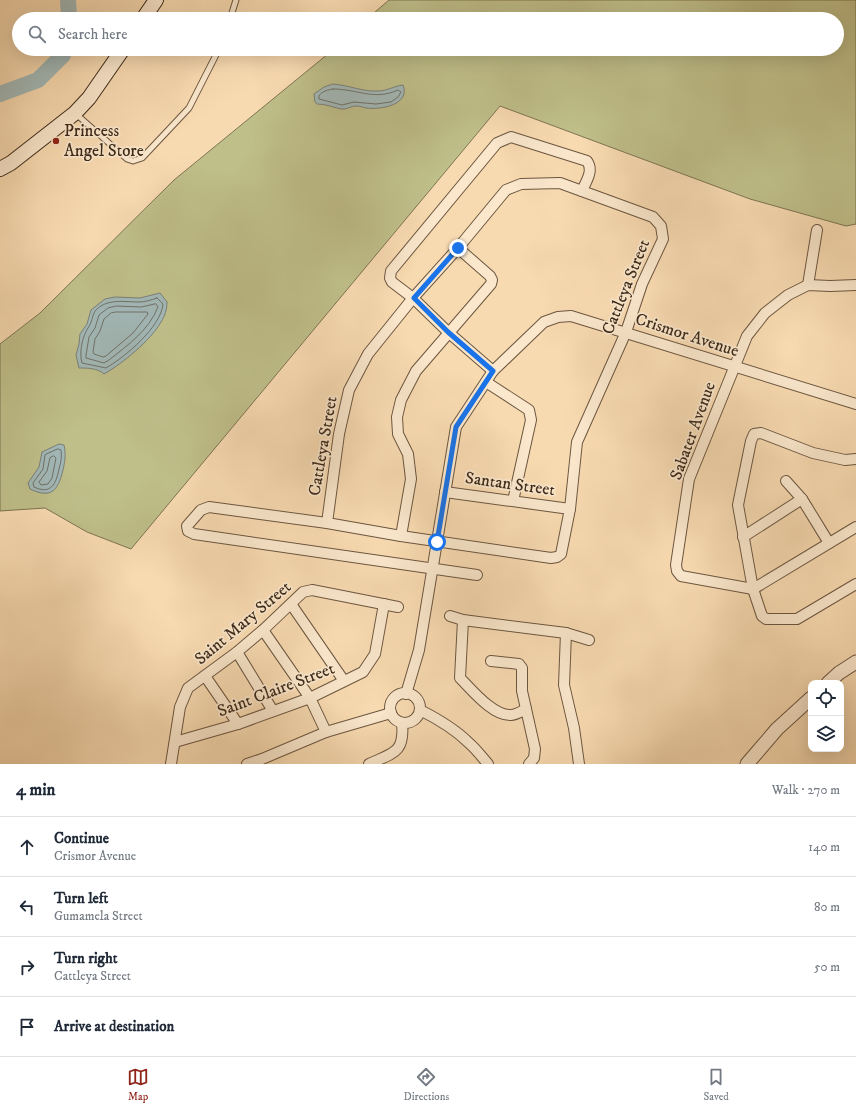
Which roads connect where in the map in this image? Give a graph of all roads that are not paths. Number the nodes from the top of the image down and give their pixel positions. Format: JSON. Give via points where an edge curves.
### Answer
{"nodes":[{"id":1,"x":156,"y":0,"type":"edge"},
{"id":2,"x":236,"y":0,"type":"edge"},
{"id":3,"x":148,"y":12,"type":"edge"},
{"id":4,"x":232,"y":12,"type":"edge"},
{"id":5,"x":118,"y":56,"type":"edge"},
{"id":6,"x":215,"y":56,"type":"edge"},
{"id":7,"x":75,"y":113,"type":"junction"},
{"id":8,"x":0,"y":169,"type":"edge"},
{"id":9,"x":582,"y":191,"type":"junction"},
{"id":10,"x":817,"y":230,"type":"dead end"},
{"id":11,"x":458,"y":248,"type":"junction"},
{"id":12,"x":808,"y":285,"type":"junction"},
{"id":13,"x":856,"y":285,"type":"edge"},
{"id":14,"x":414,"y":298,"type":"junction"},
{"id":15,"x":448,"y":332,"type":"junction"},
{"id":16,"x":626,"y":332,"type":"junction"},
{"id":17,"x":734,"y":367,"type":"junction"},
{"id":18,"x":493,"y":371,"type":"junction"},
{"id":19,"x":486,"y":382,"type":"junction"},
{"id":20,"x":856,"y":404,"type":"edge"},
{"id":21,"x":856,"y":459,"type":"edge"},
{"id":22,"x":786,"y":481,"type":"dead end"},
{"id":23,"x":445,"y":492,"type":"junction"},
{"id":24,"x":802,"y":499,"type":"junction"},
{"id":25,"x":513,"y":501,"type":"junction"},
{"id":26,"x":570,"y":509,"type":"junction"},
{"id":27,"x":327,"y":523,"type":"junction"},
{"id":28,"x":856,"y":527,"type":"edge"},
{"id":29,"x":401,"y":536,"type":"junction"},
{"id":30,"x":743,"y":537,"type":"junction"},
{"id":31,"x":437,"y":542,"type":"junction"},
{"id":32,"x":829,"y":543,"type":"junction"},
{"id":33,"x":433,"y":568,"type":"junction"},
{"id":34,"x":477,"y":575,"type":"dead end"},
{"id":35,"x":856,"y":584,"type":"edge"},
{"id":36,"x":753,"y":589,"type":"junction"},
{"id":37,"x":291,"y":604,"type":"junction"},
{"id":38,"x":384,"y":604,"type":"junction"},
{"id":39,"x":398,"y":607,"type":"dead end"},
{"id":40,"x":450,"y":616,"type":"dead end"},
{"id":41,"x":463,"y":620,"type":"junction"},
{"id":42,"x":263,"y":630,"type":"junction"},
{"id":43,"x":566,"y":633,"type":"junction"},
{"id":44,"x":589,"y":640,"type":"dead end"},
{"id":45,"x":237,"y":652,"type":"junction"},
{"id":46,"x":491,"y":661,"type":"dead end"},
{"id":47,"x":856,"y":662,"type":"edge"},
{"id":48,"x":205,"y":676,"type":"junction"},
{"id":49,"x":831,"y":680,"type":"edge"},
{"id":50,"x":344,"y":682,"type":"junction"},
{"id":51,"x":406,"y":694,"type":"junction"},
{"id":52,"x":310,"y":698,"type":"junction"},
{"id":53,"x":808,"y":701,"type":"edge"},
{"id":54,"x":526,"y":709,"type":"junction"},
{"id":55,"x":420,"y":710,"type":"junction"},
{"id":56,"x":273,"y":711,"type":"junction"},
{"id":57,"x":391,"y":712,"type":"junction"},
{"id":58,"x":402,"y":723,"type":"junction"},
{"id":59,"x":238,"y":724,"type":"junction"},
{"id":60,"x":326,"y":732,"type":"junction"},
{"id":61,"x":175,"y":742,"type":"junction"},
{"id":62,"x":171,"y":764,"type":"edge"},
{"id":63,"x":247,"y":764,"type":"edge"},
{"id":64,"x":369,"y":764,"type":"edge"},
{"id":65,"x":488,"y":764,"type":"edge"},
{"id":66,"x":529,"y":764,"type":"edge"},
{"id":67,"x":579,"y":764,"type":"edge"},
{"id":68,"x":747,"y":764,"type":"edge"}],
"edges":[{"from":1,"to":3,"type":"main road"},
{"from":2,"to":4,"type":"lane"},
{"from":5,"to":7,"type":"main road","via":[[89,98]]},
{"from":6,"to":7,"type":"lane","via":[[189,108],[142,158],[133,161],[127,159]]},
{"from":7,"to":8,"type":"main road"},
{"from":9,"to":11,"type":"street","name":"Cattleya Street","via":[[560,183],[521,184],[506,190]]},
{"from":9,"to":14,"type":"street","via":[[590,171],[587,161],[511,137],[497,143],[391,271],[392,282]]},
{"from":9,"to":16,"type":"street","name":"Cattleya Street","via":[[653,217],[661,226],[663,239],[642,284]]},
{"from":10,"to":12,"type":"street"},
{"from":11,"to":14,"type":"street","name":"Cattleya Street"},
{"from":11,"to":15,"type":"street","via":[[492,280]]},
{"from":12,"to":13,"type":"street"},
{"from":12,"to":17,"type":"street","via":[[788,295],[765,313],[747,336]]},
{"from":14,"to":15,"type":"street"},
{"from":14,"to":27,"type":"street","name":"Cattleya Street","via":[[368,354],[349,390],[338,434]]},
{"from":15,"to":18,"type":"street"},
{"from":15,"to":29,"type":"street","via":[[416,371],[401,400],[397,417],[398,434],[408,454],[411,478]]},
{"from":16,"to":17,"type":"street","name":"Crismor Avenue"},
{"from":16,"to":18,"type":"street","name":"Crismor Avenue","via":[[571,316],[558,317],[544,322]]},
{"from":16,"to":26,"type":"street","name":"Cattleya Street","via":[[577,442]]},
{"from":17,"to":20,"type":"street","name":"Crismor Avenue"},
{"from":17,"to":36,"type":"street","name":"Sabater Avenue","via":[[689,479],[676,565],[680,576]]},
{"from":18,"to":19,"type":"street","name":"Crismor Avenue"},
{"from":19,"to":23,"type":"street","name":"Crismor Avenue","via":[[456,427]]},
{"from":19,"to":25,"type":"street","via":[[528,410],[531,415]]},
{"from":21,"to":30,"type":"street","via":[[845,460],[813,453],[761,433],[754,434],[738,505]]},
{"from":22,"to":24,"type":"street"},
{"from":23,"to":25,"type":"street","name":"Santan Street"},
{"from":23,"to":31,"type":"street","name":"Crismor Avenue"},
{"from":24,"to":30,"type":"street"},
{"from":24,"to":32,"type":"street"},
{"from":25,"to":26,"type":"street","name":"Santan Street"},
{"from":26,"to":31,"type":"street","name":"Cattleya Street","via":[[561,554],[557,557]]},
{"from":27,"to":29,"type":"street","name":"Cattleya Street"},
{"from":27,"to":33,"type":"street","via":[[209,507],[200,510],[187,526],[188,531],[194,534]]},
{"from":28,"to":32,"type":"street"},
{"from":29,"to":31,"type":"street","name":"Cattleya Street"},
{"from":30,"to":36,"type":"street"},
{"from":31,"to":33,"type":"street","name":"Crismor Avenue"},
{"from":32,"to":36,"type":"street"},
{"from":33,"to":34,"type":"street"},
{"from":33,"to":51,"type":"street","name":"Crismor Avenue","via":[[419,650]]},
{"from":35,"to":36,"type":"street","via":[[797,619],[766,619],[762,616]]},
{"from":37,"to":38,"type":"street","name":"Saint Mary Street","via":[[303,592],[312,590]]},
{"from":37,"to":42,"type":"street","name":"Saint Mary Street"},
{"from":37,"to":50,"type":"street"},
{"from":38,"to":39,"type":"street","name":"Saint Mary Street"},
{"from":38,"to":50,"type":"street","name":"Saint Claire Street","via":[[375,654],[362,672]]},
{"from":40,"to":41,"type":"street"},
{"from":41,"to":43,"type":"street"},
{"from":41,"to":54,"type":"street","via":[[460,678],[481,700],[501,713],[512,715]]},
{"from":42,"to":45,"type":"street","name":"Saint Mary Street"},
{"from":42,"to":52,"type":"street"},
{"from":43,"to":44,"type":"street"},
{"from":43,"to":67,"type":"street","via":[[564,685]]},
{"from":45,"to":48,"type":"street","name":"Saint Mary Street"},
{"from":45,"to":56,"type":"street"},
{"from":46,"to":54,"type":"street","via":[[519,664],[522,668],[522,691]]},
{"from":47,"to":49,"type":"street"},
{"from":48,"to":59,"type":"street"},
{"from":48,"to":61,"type":"street","name":"Saint Mary Street","via":[[188,688],[180,707]]},
{"from":50,"to":52,"type":"street","name":"Saint Claire Street"},
{"from":51,"to":55,"type":"street","via":[[418,701]]},
{"from":51,"to":57,"type":"street","via":[[399,694],[393,699],[390,705]]},
{"from":52,"to":56,"type":"street","name":"Saint Claire Street"},
{"from":52,"to":60,"type":"street"},
{"from":53,"to":68,"type":"street","via":[[777,729]]},
{"from":54,"to":66,"type":"street","via":[[535,749],[534,758]]},
{"from":55,"to":58,"type":"street","via":[[412,721]]},
{"from":55,"to":65,"type":"street","via":[[456,731]]},
{"from":56,"to":59,"type":"street","name":"Saint Claire Street"},
{"from":57,"to":58,"type":"street","via":[[395,719]]},
{"from":57,"to":60,"type":"street"},
{"from":58,"to":64,"type":"street","via":[[401,745],[395,751]]},
{"from":59,"to":61,"type":"street","name":"Saint Claire Street"},
{"from":60,"to":63,"type":"street"},
{"from":61,"to":62,"type":"street","name":"Saint Mary Street"}]}
